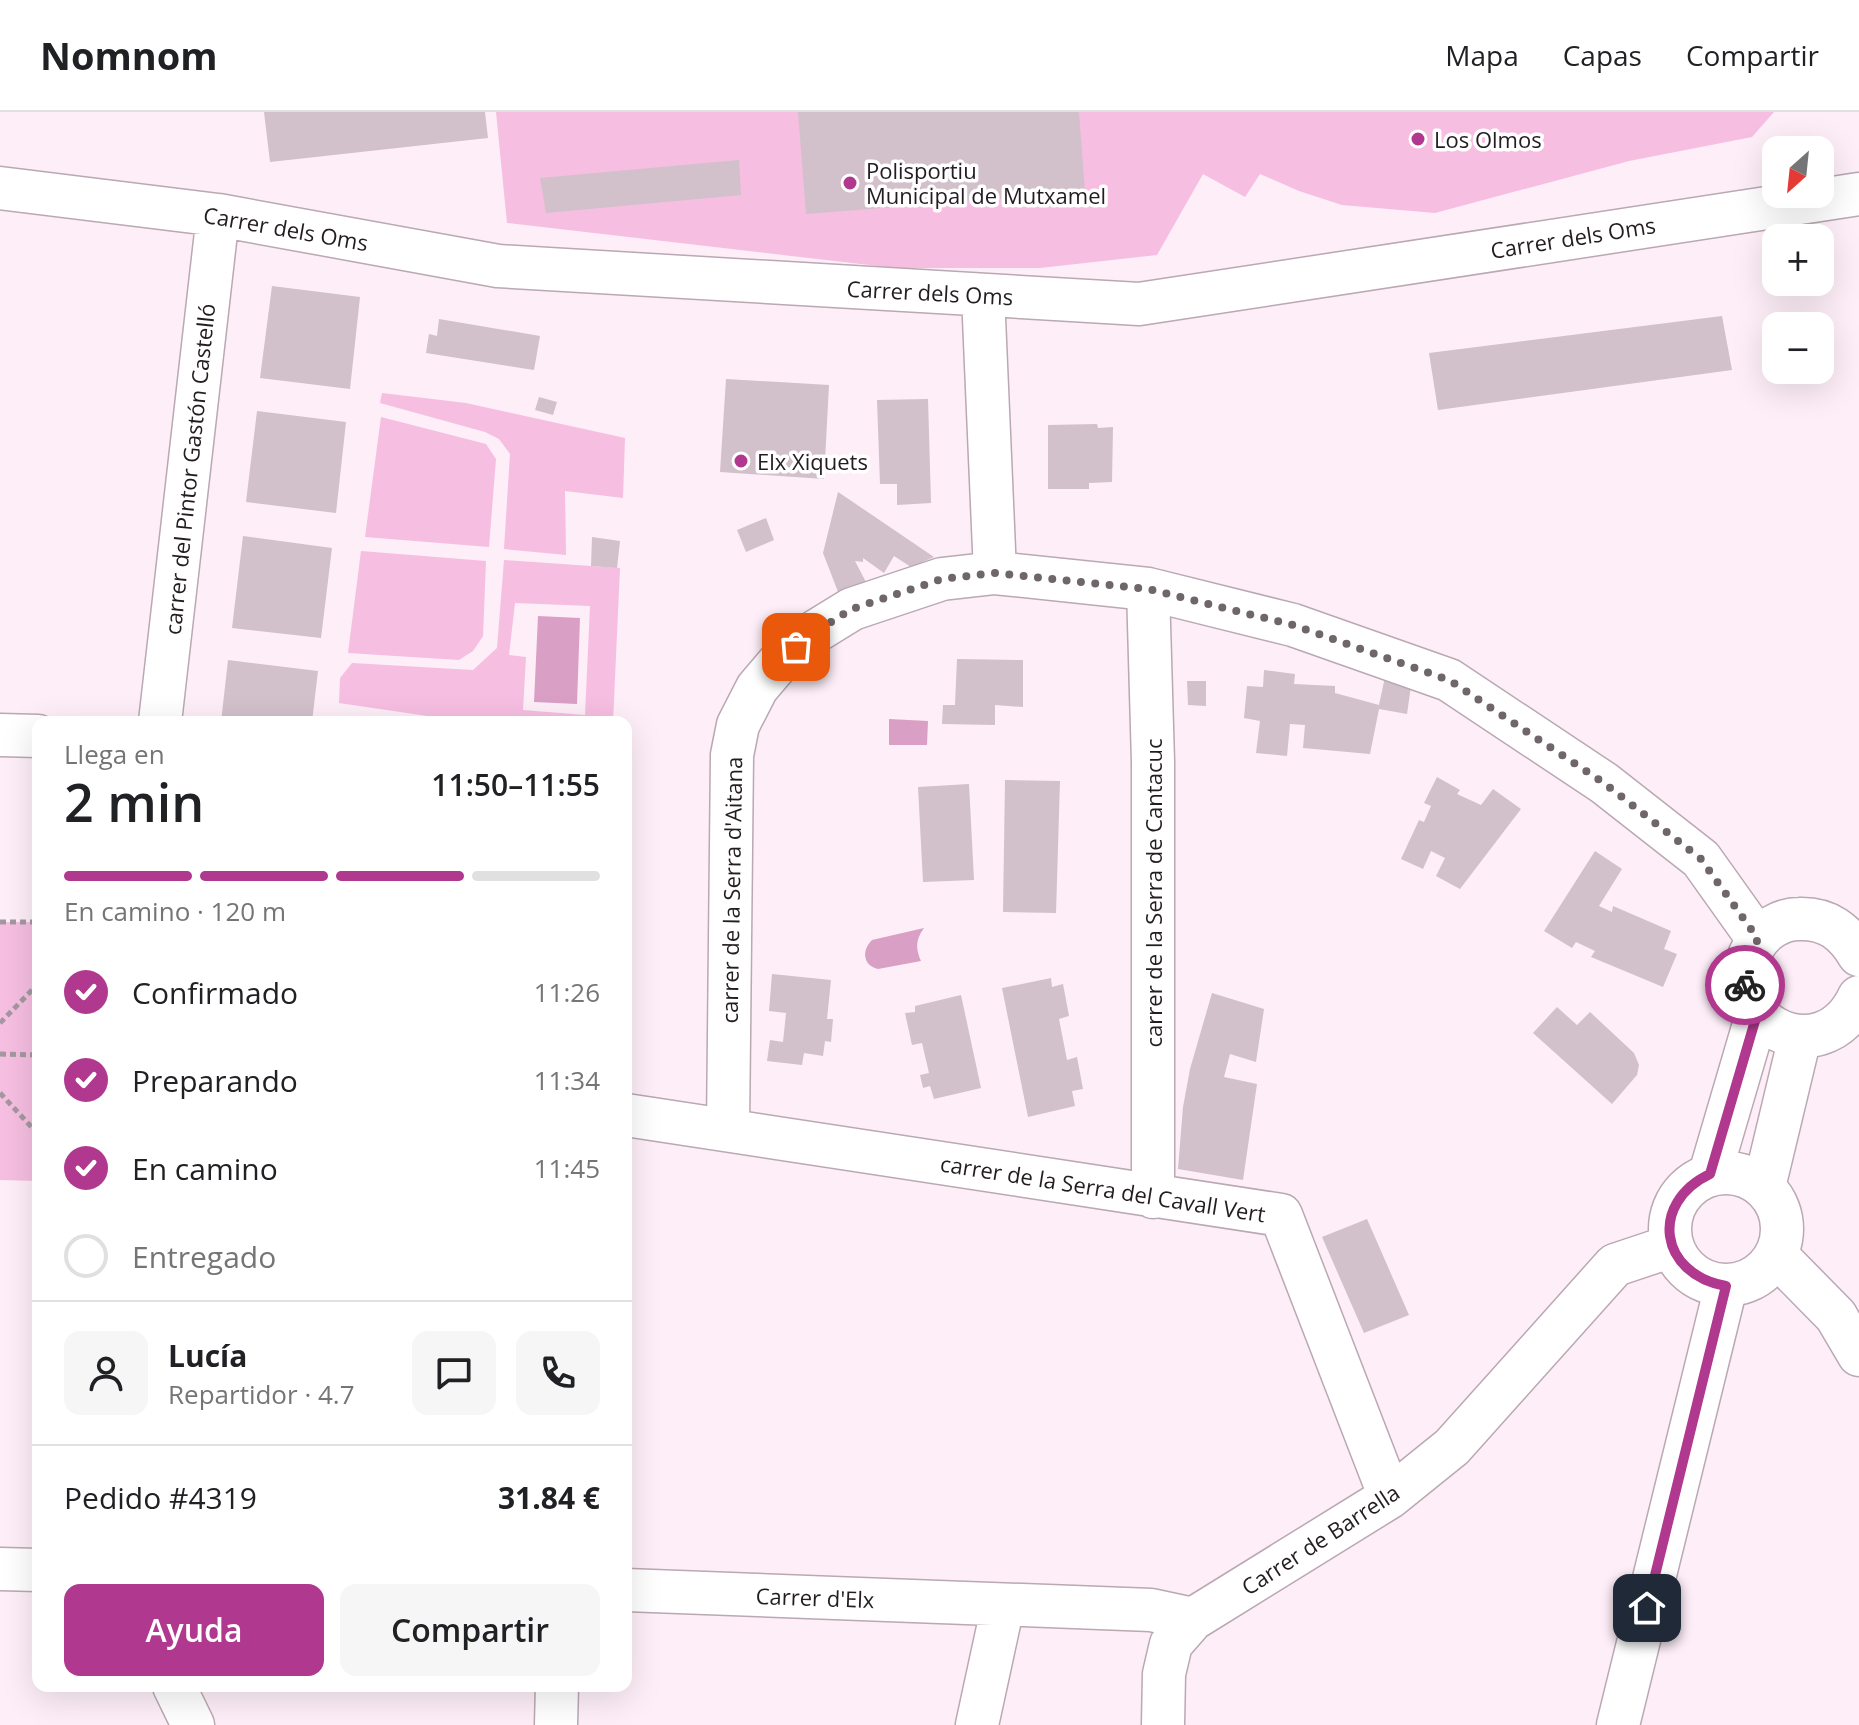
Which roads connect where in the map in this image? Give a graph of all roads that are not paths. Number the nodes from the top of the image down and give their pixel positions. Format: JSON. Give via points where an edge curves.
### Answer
{"nodes":[{"id":1,"x":0,"y":188,"type":"edge"},
{"id":2,"x":1859,"y":194,"type":"edge"},
{"id":3,"x":218,"y":215,"type":"junction"},
{"id":4,"x":983,"y":295,"type":"junction"},
{"id":5,"x":995,"y":573,"type":"junction"},
{"id":6,"x":1148,"y":589,"type":"junction"},
{"id":7,"x":161,"y":716,"type":"edge"},
{"id":8,"x":0,"y":735,"type":"edge"},
{"id":9,"x":32,"y":736,"type":"edge"},
{"id":10,"x":1758,"y":939,"type":"junction"},
{"id":11,"x":1859,"y":954,"type":"edge"},
{"id":12,"x":1859,"y":997,"type":"edge"},
{"id":13,"x":1757,"y":1014,"type":"junction"},
{"id":14,"x":1800,"y":1037,"type":"junction"},
{"id":15,"x":632,"y":1116,"type":"edge"},
{"id":16,"x":728,"y":1129,"type":"junction"},
{"id":17,"x":1710,"y":1174,"type":"junction"},
{"id":18,"x":1764,"y":1187,"type":"junction"},
{"id":19,"x":1153,"y":1197,"type":"junction"},
{"id":20,"x":1672,"y":1246,"type":"junction"},
{"id":21,"x":1776,"y":1255,"type":"junction"},
{"id":22,"x":1726,"y":1286,"type":"junction"},
{"id":23,"x":1859,"y":1355,"type":"edge"},
{"id":24,"x":1390,"y":1497,"type":"junction"},
{"id":25,"x":0,"y":1569,"type":"edge"},
{"id":26,"x":32,"y":1570,"type":"edge"},
{"id":27,"x":632,"y":1590,"type":"edge"},
{"id":28,"x":1003,"y":1605,"type":"junction"},
{"id":29,"x":1193,"y":1619,"type":"junction"},
{"id":30,"x":177,"y":1692,"type":"edge"},
{"id":31,"x":557,"y":1692,"type":"edge"},
{"id":32,"x":193,"y":1725,"type":"edge"},
{"id":33,"x":556,"y":1725,"type":"edge"},
{"id":34,"x":977,"y":1725,"type":"edge"},
{"id":35,"x":1163,"y":1725,"type":"edge"},
{"id":36,"x":1618,"y":1725,"type":"edge"}],
"edges":[{"from":1,"to":3,"type":"street","name":"Carrer dels Oms"},
{"from":2,"to":4,"type":"street","name":"Carrer dels Oms","via":[[1139,304]]},
{"from":3,"to":4,"type":"street","name":"Carrer dels Oms","via":[[498,266]]},
{"from":3,"to":7,"type":"street","name":"carrer del Pintor Gastón Castelló"},
{"from":4,"to":5,"type":"street"},
{"from":5,"to":6,"type":"street","name":"carrer de la Serra d'Aitana"},
{"from":5,"to":16,"type":"street","name":"carrer de la Serra d'Aitana","via":[[942,579],[852,609],[780,661],[757,688],[738,725],[732,755]]},
{"from":6,"to":10,"type":"street","name":"carrer de la Serra d'Aitana","via":[[1293,625],[1449,680],[1604,783],[1701,859]]},
{"from":6,"to":19,"type":"street","name":"carrer de la Serra de Cantacuc"},
{"from":8,"to":9,"type":"street"},
{"from":10,"to":11,"type":"street","via":[[1792,919],[1813,919],[1848,937]]},
{"from":10,"to":13,"type":"street","via":[[1744,976]]},
{"from":12,"to":14,"type":"street","via":[[1838,1026]]},
{"from":13,"to":14,"type":"street","via":[[1769,1026]]},
{"from":13,"to":17,"type":"street"},
{"from":14,"to":18,"type":"street"},
{"from":15,"to":16,"type":"street","name":"carrer de la Serra del Cavall Vert"},
{"from":16,"to":19,"type":"street","name":"carrer de la Serra del Cavall Vert"},
{"from":17,"to":18,"type":"street","via":[[1748,1176]]},
{"from":17,"to":20,"type":"street","via":[[1693,1182],[1676,1203],[1669,1228]]},
{"from":18,"to":21,"type":"street","via":[[1782,1219]]},
{"from":19,"to":24,"type":"street","name":"carrer de la Serra del Cavall Vert","via":[[1281,1215]]},
{"from":20,"to":22,"type":"street","via":[[1693,1274]]},
{"from":20,"to":24,"type":"street","name":"Carrer de Barrella","via":[[1615,1265],[1452,1447]]},
{"from":21,"to":22,"type":"street","via":[[1753,1279]]},
{"from":21,"to":23,"type":"street","via":[[1836,1316]]},
{"from":22,"to":36,"type":"street"},
{"from":24,"to":29,"type":"street","name":"Carrer de Barrella"},
{"from":25,"to":26,"type":"street"},
{"from":27,"to":28,"type":"street","name":"Carrer d'Elx"},
{"from":28,"to":29,"type":"street","via":[[1151,1610]]},
{"from":28,"to":34,"type":"street"},
{"from":29,"to":35,"type":"street","via":[[1171,1644],[1164,1674]]},
{"from":30,"to":32,"type":"street"},
{"from":31,"to":33,"type":"street"}]}
